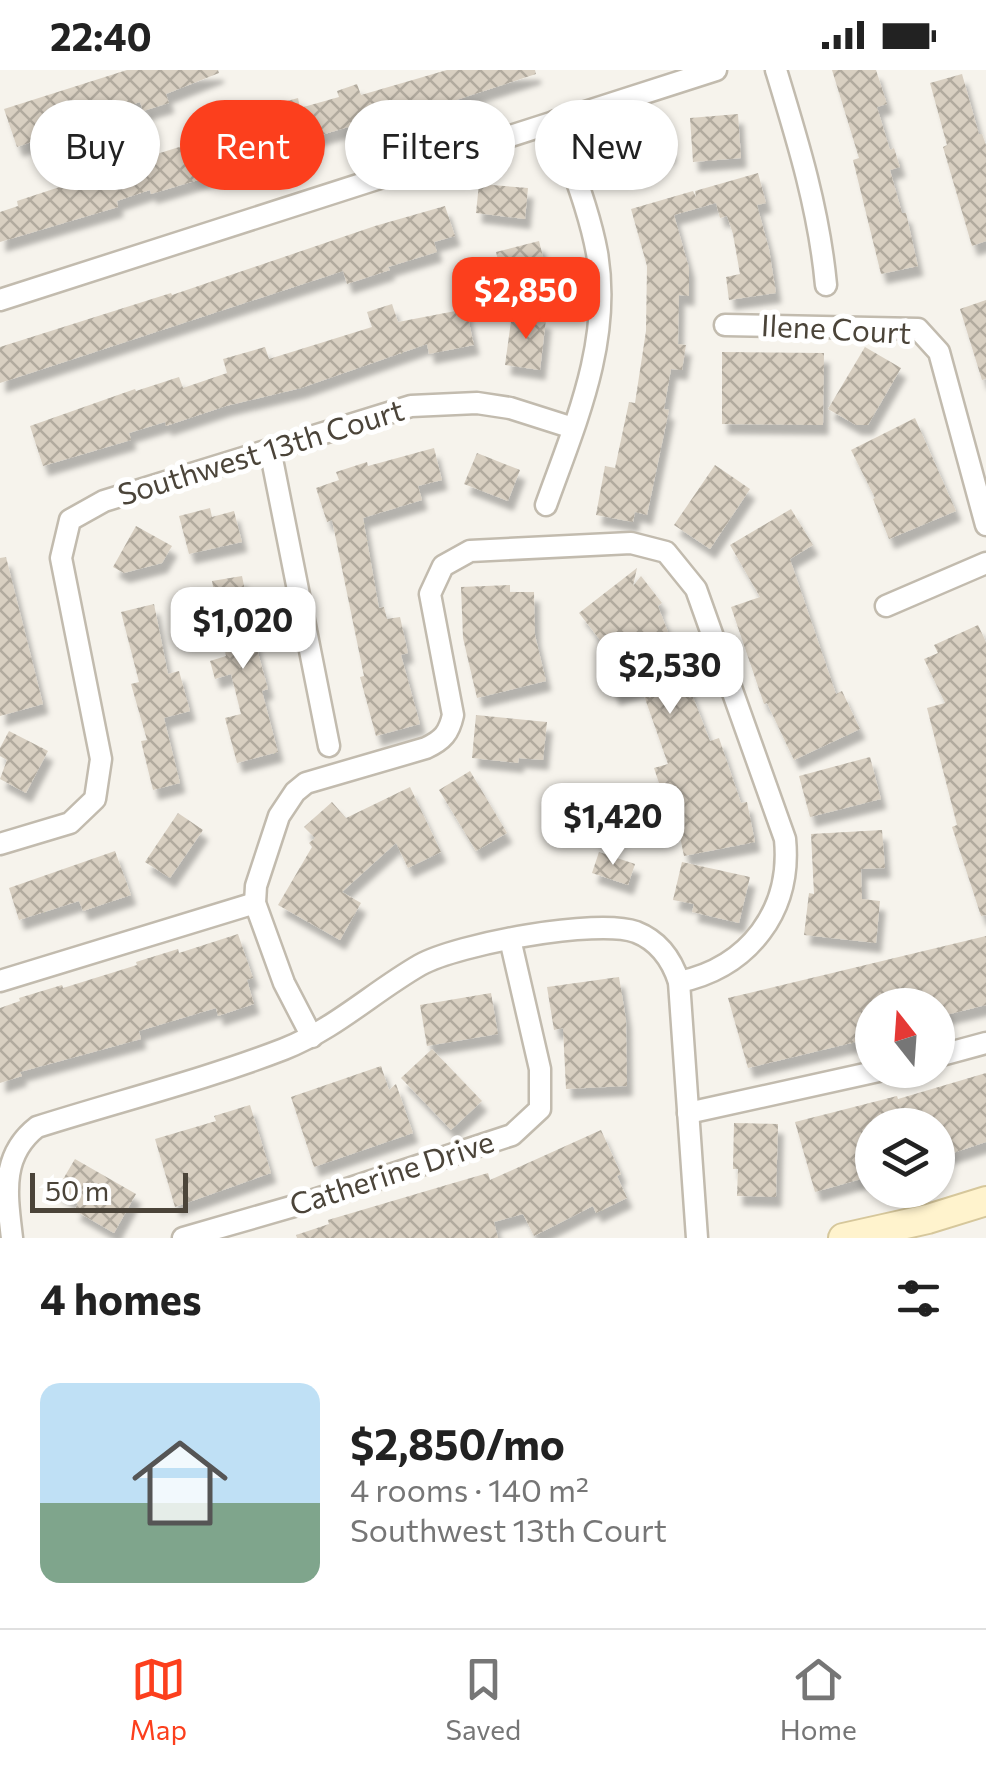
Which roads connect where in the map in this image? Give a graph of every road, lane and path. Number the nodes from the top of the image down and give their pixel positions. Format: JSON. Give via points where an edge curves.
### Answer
{"nodes":[{"id":1,"x":716,"y":70,"type":"edge"},
{"id":2,"x":776,"y":70,"type":"edge"},
{"id":3,"x":622,"y":100,"type":"edge"},
{"id":4,"x":535,"y":128,"type":"edge"},
{"id":5,"x":578,"y":190,"type":"edge"},
{"id":6,"x":826,"y":285,"type":"dead end"},
{"id":7,"x":0,"y":300,"type":"edge"},
{"id":8,"x":725,"y":325,"type":"dead end"},
{"id":9,"x":573,"y":428,"type":"junction"},
{"id":10,"x":270,"y":449,"type":"junction"},
{"id":11,"x":546,"y":505,"type":"dead end"},
{"id":12,"x":986,"y":525,"type":"edge"},
{"id":13,"x":986,"y":563,"type":"edge"},
{"id":14,"x":886,"y":606,"type":"dead end"},
{"id":15,"x":329,"y":746,"type":"dead end"},
{"id":16,"x":0,"y":844,"type":"edge"},
{"id":17,"x":255,"y":903,"type":"junction"},
{"id":18,"x":510,"y":939,"type":"junction"},
{"id":19,"x":0,"y":981,"type":"edge"},
{"id":20,"x":679,"y":982,"type":"junction"},
{"id":21,"x":312,"y":1037,"type":"junction"},
{"id":22,"x":986,"y":1043,"type":"edge"},
{"id":23,"x":955,"y":1051,"type":"edge"},
{"id":24,"x":855,"y":1076,"type":"edge"},
{"id":25,"x":688,"y":1113,"type":"junction"},
{"id":26,"x":986,"y":1202,"type":"edge"},
{"id":27,"x":12,"y":1238,"type":"edge"},
{"id":28,"x":183,"y":1238,"type":"edge"},
{"id":29,"x":696,"y":1238,"type":"edge"},
{"id":30,"x":843,"y":1238,"type":"edge"}],
"edges":[{"from":1,"to":3,"type":"street"},
{"from":2,"to":6,"type":"street","via":[[810,178]]},
{"from":4,"to":7,"type":"street"},
{"from":5,"to":9,"type":"street","via":[[601,286],[596,357]]},
{"from":8,"to":12,"type":"street","name":"Ilene Court","via":[[918,330],[939,352]]},
{"from":9,"to":10,"type":"street","name":"Southwest 13th Court","via":[[510,408],[444,402],[395,410]]},
{"from":9,"to":11,"type":"street"},
{"from":10,"to":15,"type":"street"},
{"from":10,"to":16,"type":"street","name":"Southwest 13th Court","via":[[104,500],[70,520],[61,558],[101,759],[95,799],[70,822]]},
{"from":13,"to":14,"type":"street"},
{"from":17,"to":19,"type":"street"},
{"from":17,"to":20,"type":"street","via":[[279,816],[295,792],[306,783],[426,748],[450,730],[453,715],[430,594],[443,566],[470,551],[631,543],[666,552],[696,589],[785,839],[780,900],[766,928],[746,951],[709,974]]},
{"from":17,"to":21,"type":"street"},
{"from":18,"to":20,"type":"street","via":[[624,929],[665,953]]},
{"from":18,"to":21,"type":"street","via":[[423,963]]},
{"from":18,"to":28,"type":"street","name":"Catherine Drive","via":[[540,1069],[540,1109],[512,1135]]},
{"from":20,"to":25,"type":"street"},
{"from":21,"to":27,"type":"street","via":[[25,1136],[6,1175]]},
{"from":22,"to":23,"type":"street"},
{"from":24,"to":25,"type":"street"},
{"from":25,"to":29,"type":"street"},
{"from":26,"to":30,"type":"main road"}]}
